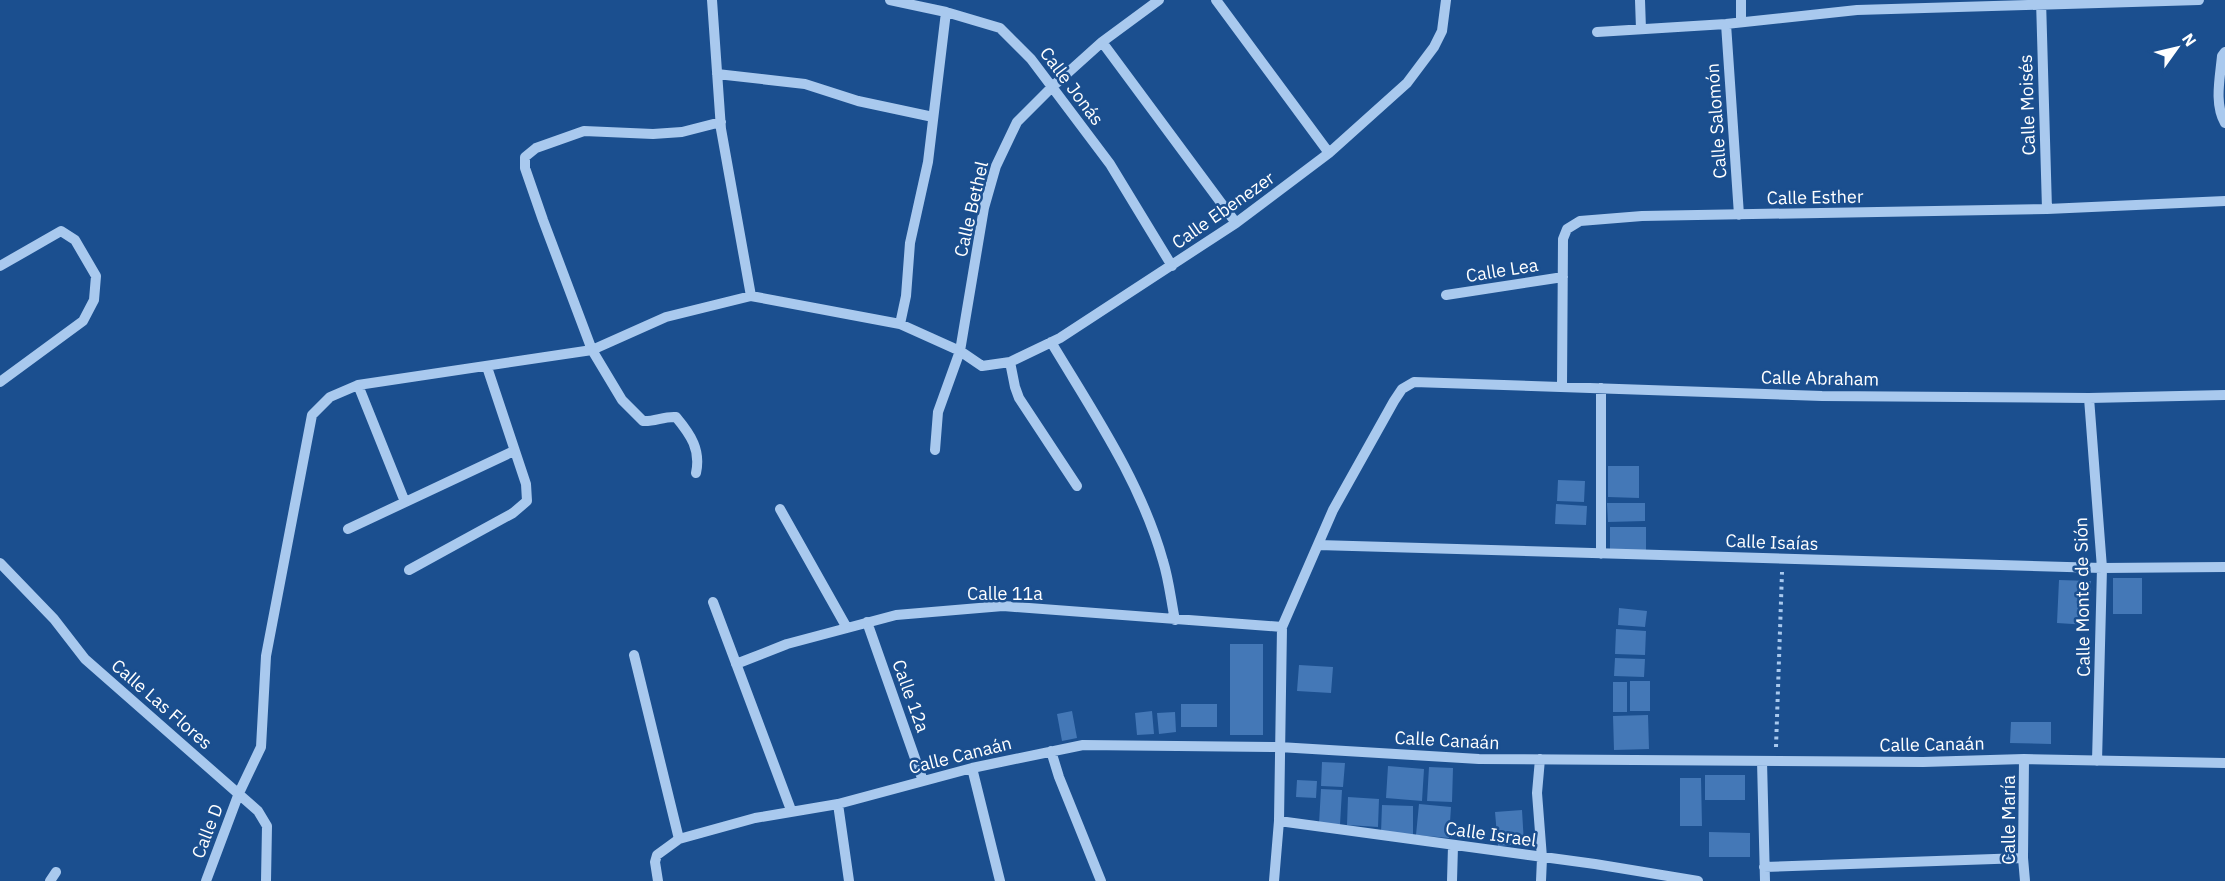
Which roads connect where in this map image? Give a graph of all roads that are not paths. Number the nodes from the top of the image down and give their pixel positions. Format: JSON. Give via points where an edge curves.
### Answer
{"nodes":[{"id":1,"x":711,"y":0,"type":"edge"},
{"id":2,"x":890,"y":0,"type":"edge"},
{"id":3,"x":1160,"y":0,"type":"edge"},
{"id":4,"x":1216,"y":0,"type":"edge"},
{"id":5,"x":1446,"y":0,"type":"edge"},
{"id":6,"x":1640,"y":0,"type":"edge"},
{"id":7,"x":1741,"y":0,"type":"edge"},
{"id":8,"x":2199,"y":0,"type":"edge"},
{"id":9,"x":2041,"y":2,"type":"edge"},
{"id":10,"x":1857,"y":5,"type":"edge"},
{"id":11,"x":946,"y":12,"type":"junction"},
{"id":12,"x":1741,"y":22,"type":"junction"},
{"id":13,"x":1726,"y":24,"type":"junction"},
{"id":14,"x":1641,"y":29,"type":"junction"},
{"id":15,"x":1597,"y":32,"type":"dead end"},
{"id":16,"x":1102,"y":42,"type":"junction"},
{"id":17,"x":2225,"y":52,"type":"edge"},
{"id":18,"x":717,"y":74,"type":"junction"},
{"id":19,"x":1052,"y":87,"type":"junction"},
{"id":20,"x":933,"y":117,"type":"junction"},
{"id":21,"x":721,"y":122,"type":"junction"},
{"id":22,"x":2225,"y":123,"type":"edge"},
{"id":23,"x":1329,"y":153,"type":"junction"},
{"id":24,"x":2225,"y":201,"type":"edge"},
{"id":25,"x":2047,"y":209,"type":"junction"},
{"id":26,"x":1739,"y":215,"type":"junction"},
{"id":27,"x":1236,"y":223,"type":"junction"},
{"id":28,"x":0,"y":266,"type":"edge"},
{"id":29,"x":1172,"y":266,"type":"junction"},
{"id":30,"x":1563,"y":277,"type":"junction"},
{"id":31,"x":1446,"y":295,"type":"dead end"},
{"id":32,"x":751,"y":296,"type":"junction"},
{"id":33,"x":900,"y":324,"type":"junction"},
{"id":34,"x":1051,"y":342,"type":"junction"},
{"id":35,"x":592,"y":350,"type":"junction"},
{"id":36,"x":960,"y":351,"type":"junction"},
{"id":37,"x":1010,"y":362,"type":"junction"},
{"id":38,"x":487,"y":367,"type":"junction"},
{"id":39,"x":0,"y":382,"type":"edge"},
{"id":40,"x":358,"y":385,"type":"junction"},
{"id":41,"x":1562,"y":387,"type":"junction"},
{"id":42,"x":1601,"y":388,"type":"junction"},
{"id":43,"x":2225,"y":395,"type":"edge"},
{"id":44,"x":2089,"y":398,"type":"junction"},
{"id":45,"x":935,"y":450,"type":"dead end"},
{"id":46,"x":514,"y":451,"type":"junction"},
{"id":47,"x":696,"y":473,"type":"dead end"},
{"id":48,"x":1077,"y":486,"type":"dead end"},
{"id":49,"x":405,"y":502,"type":"junction"},
{"id":50,"x":780,"y":509,"type":"dead end"},
{"id":51,"x":348,"y":529,"type":"dead end"},
{"id":52,"x":1318,"y":545,"type":"junction"},
{"id":53,"x":1601,"y":554,"type":"junction"},
{"id":54,"x":0,"y":563,"type":"edge"},
{"id":55,"x":2225,"y":567,"type":"edge"},
{"id":56,"x":2102,"y":568,"type":"junction"},
{"id":57,"x":409,"y":570,"type":"dead end"},
{"id":58,"x":713,"y":602,"type":"dead end"},
{"id":59,"x":1175,"y":620,"type":"junction"},
{"id":60,"x":867,"y":622,"type":"junction"},
{"id":61,"x":1282,"y":627,"type":"junction"},
{"id":62,"x":847,"y":628,"type":"junction"},
{"id":63,"x":634,"y":655,"type":"dead end"},
{"id":64,"x":736,"y":664,"type":"junction"},
{"id":65,"x":1279,"y":747,"type":"junction"},
{"id":66,"x":1051,"y":751,"type":"junction"},
{"id":67,"x":1540,"y":759,"type":"junction"},
{"id":68,"x":2024,"y":759,"type":"junction"},
{"id":69,"x":2097,"y":760,"type":"junction"},
{"id":70,"x":1762,"y":761,"type":"junction"},
{"id":71,"x":2225,"y":763,"type":"edge"},
{"id":72,"x":972,"y":768,"type":"junction"},
{"id":73,"x":923,"y":781,"type":"junction"},
{"id":74,"x":239,"y":793,"type":"junction"},
{"id":75,"x":838,"y":804,"type":"junction"},
{"id":76,"x":791,"y":810,"type":"junction"},
{"id":77,"x":1279,"y":821,"type":"junction"},
{"id":78,"x":679,"y":839,"type":"junction"},
{"id":79,"x":1453,"y":846,"type":"junction"},
{"id":80,"x":1542,"y":858,"type":"junction"},
{"id":81,"x":2023,"y":858,"type":"junction"},
{"id":82,"x":1764,"y":867,"type":"junction"},
{"id":83,"x":206,"y":881,"type":"edge"},
{"id":84,"x":266,"y":881,"type":"edge"},
{"id":85,"x":658,"y":881,"type":"edge"},
{"id":86,"x":849,"y":881,"type":"edge"},
{"id":87,"x":1000,"y":881,"type":"edge"},
{"id":88,"x":1101,"y":881,"type":"edge"},
{"id":89,"x":1274,"y":881,"type":"edge"},
{"id":90,"x":1452,"y":881,"type":"edge"},
{"id":91,"x":1541,"y":881,"type":"edge"},
{"id":92,"x":1698,"y":881,"type":"edge"},
{"id":93,"x":1765,"y":881,"type":"edge"},
{"id":94,"x":2025,"y":881,"type":"edge"}],
"edges":[{"from":1,"to":18,"type":"street"},
{"from":2,"to":11,"type":"street","name":"Calle Jonás"},
{"from":3,"to":16,"type":"street","name":"Calle Bethel"},
{"from":4,"to":23,"type":"street"},
{"from":5,"to":23,"type":"street","name":"Calle Ebenezer","via":[[1443,31],[1414,74]]},
{"from":6,"to":14,"type":"street"},
{"from":7,"to":12,"type":"street"},
{"from":8,"to":9,"type":"street"},
{"from":9,"to":10,"type":"street"},
{"from":9,"to":25,"type":"street","name":"Calle Moisés"},
{"from":10,"to":12,"type":"street"},
{"from":11,"to":19,"type":"street","name":"Calle Jonás","via":[[1000,28],[1031,58]]},
{"from":11,"to":20,"type":"street"},
{"from":12,"to":13,"type":"street"},
{"from":13,"to":14,"type":"street"},
{"from":13,"to":26,"type":"street","name":"Calle Salomón"},
{"from":14,"to":15,"type":"street"},
{"from":16,"to":19,"type":"street","name":"Calle Bethel"},
{"from":16,"to":27,"type":"street"},
{"from":17,"to":22,"type":"street","via":[[2219,97]]},
{"from":18,"to":20,"type":"street","via":[[806,84],[858,101]]},
{"from":18,"to":21,"type":"street"},
{"from":19,"to":29,"type":"street","name":"Calle Jonás","via":[[1110,164]]},
{"from":19,"to":36,"type":"street","name":"Calle Bethel","via":[[1017,122],[996,166],[984,208]]},
{"from":20,"to":33,"type":"street"},
{"from":21,"to":32,"type":"street"},
{"from":21,"to":35,"type":"street","via":[[682,132],[653,134],[584,131],[537,148],[525,157],[525,168]]},
{"from":23,"to":27,"type":"street","name":"Calle Ebenezer"},
{"from":24,"to":25,"type":"street","name":"Calle Esther"},
{"from":25,"to":26,"type":"street","name":"Calle Esther"},
{"from":26,"to":30,"type":"street","name":"Calle Esther","via":[[1580,221],[1568,229],[1563,239]]},
{"from":27,"to":29,"type":"street","name":"Calle Ebenezer"},
{"from":28,"to":39,"type":"street","via":[[61,231],[75,240],[96,276],[94,300],[83,321]]},
{"from":29,"to":34,"type":"street","name":"Calle Ebenezer"},
{"from":30,"to":31,"type":"street","name":"Calle Lea"},
{"from":30,"to":41,"type":"street","name":"Calle Esther"},
{"from":32,"to":33,"type":"street","name":"Calle Ebenezer"},
{"from":32,"to":35,"type":"street","name":"Calle D","via":[[666,317]]},
{"from":33,"to":36,"type":"street","name":"Calle Ebenezer"},
{"from":34,"to":37,"type":"street","name":"Calle Ebenezer"},
{"from":34,"to":59,"type":"street","via":[[1138,492],[1163,562]]},
{"from":35,"to":38,"type":"street","name":"Calle D"},
{"from":35,"to":47,"type":"street","via":[[622,400],[643,421],[676,417],[698,450]]},
{"from":36,"to":37,"type":"street","name":"Calle Ebenezer","via":[[981,366]]},
{"from":36,"to":45,"type":"street","name":"Calle Bethel","via":[[938,412]]},
{"from":37,"to":48,"type":"street","via":[[1019,398]]},
{"from":38,"to":40,"type":"street","name":"Calle D"},
{"from":38,"to":46,"type":"street"},
{"from":40,"to":49,"type":"street"},
{"from":40,"to":74,"type":"street","name":"Calle D","via":[[330,397],[312,415],[266,656],[261,747]]},
{"from":41,"to":42,"type":"street","name":"Calle Abraham"},
{"from":41,"to":52,"type":"street","name":"Calle Abraham","via":[[1414,382],[1401,389],[1333,510]]},
{"from":42,"to":44,"type":"street","name":"Calle Abraham","via":[[1822,396]]},
{"from":42,"to":53,"type":"street"},
{"from":43,"to":44,"type":"street","name":"Calle Abraham"},
{"from":44,"to":56,"type":"street","name":"Calle Monte de Sión"},
{"from":46,"to":49,"type":"street"},
{"from":46,"to":57,"type":"street","via":[[526,484],[527,501],[513,513]]},
{"from":49,"to":51,"type":"street"},
{"from":50,"to":62,"type":"street"},
{"from":52,"to":53,"type":"street","name":"Calle Isaías"},
{"from":52,"to":61,"type":"street"},
{"from":53,"to":56,"type":"street","name":"Calle Isaías"},
{"from":54,"to":74,"type":"street","name":"Calle Las Flores","via":[[54,619],[85,659]]},
{"from":55,"to":56,"type":"street","name":"Calle Isaías"},
{"from":56,"to":69,"type":"street","name":"Calle Monte de Sión"},
{"from":58,"to":64,"type":"street"},
{"from":59,"to":60,"type":"street","name":"Calle 11a","via":[[1003,606],[896,615]]},
{"from":59,"to":61,"type":"street","name":"Calle 11a"},
{"from":60,"to":62,"type":"street","name":"Calle 11a"},
{"from":60,"to":73,"type":"street","name":"Calle 12a"},
{"from":61,"to":65,"type":"street"},
{"from":62,"to":64,"type":"street","name":"Calle 11a","via":[[787,644]]},
{"from":63,"to":78,"type":"street"},
{"from":64,"to":76,"type":"street"},
{"from":65,"to":66,"type":"street","name":"Calle Canaán","via":[[1083,745]]},
{"from":65,"to":67,"type":"street","name":"Calle Canaán"},
{"from":65,"to":77,"type":"street"},
{"from":66,"to":72,"type":"street","name":"Calle Canaán"},
{"from":66,"to":88,"type":"street"},
{"from":67,"to":70,"type":"street","name":"Calle Canaán"},
{"from":67,"to":80,"type":"street","via":[[1537,794]]},
{"from":68,"to":69,"type":"street","name":"Calle Canaán"},
{"from":68,"to":70,"type":"street","name":"Calle Canaán"},
{"from":68,"to":81,"type":"street","name":"Calle María"},
{"from":69,"to":71,"type":"street","name":"Calle Canaán"},
{"from":70,"to":82,"type":"street"},
{"from":72,"to":73,"type":"street","name":"Calle Canaán"},
{"from":72,"to":87,"type":"street"},
{"from":73,"to":75,"type":"street","name":"Calle Canaán"},
{"from":74,"to":83,"type":"street","name":"Calle D"},
{"from":74,"to":84,"type":"street","name":"Calle Las Flores","via":[[267,826]]},
{"from":75,"to":76,"type":"street","name":"Calle Canaán"},
{"from":75,"to":86,"type":"street"},
{"from":76,"to":78,"type":"street","name":"Calle Canaán"},
{"from":77,"to":79,"type":"street","name":"Calle Israel"},
{"from":77,"to":89,"type":"street"},
{"from":78,"to":85,"type":"street","via":[[657,855]]},
{"from":79,"to":80,"type":"street","name":"Calle Israel"},
{"from":79,"to":90,"type":"street"},
{"from":80,"to":91,"type":"street"},
{"from":80,"to":92,"type":"street","name":"Calle Israel"},
{"from":81,"to":82,"type":"street"},
{"from":81,"to":94,"type":"street","name":"Calle María"},
{"from":82,"to":93,"type":"street"}]}
